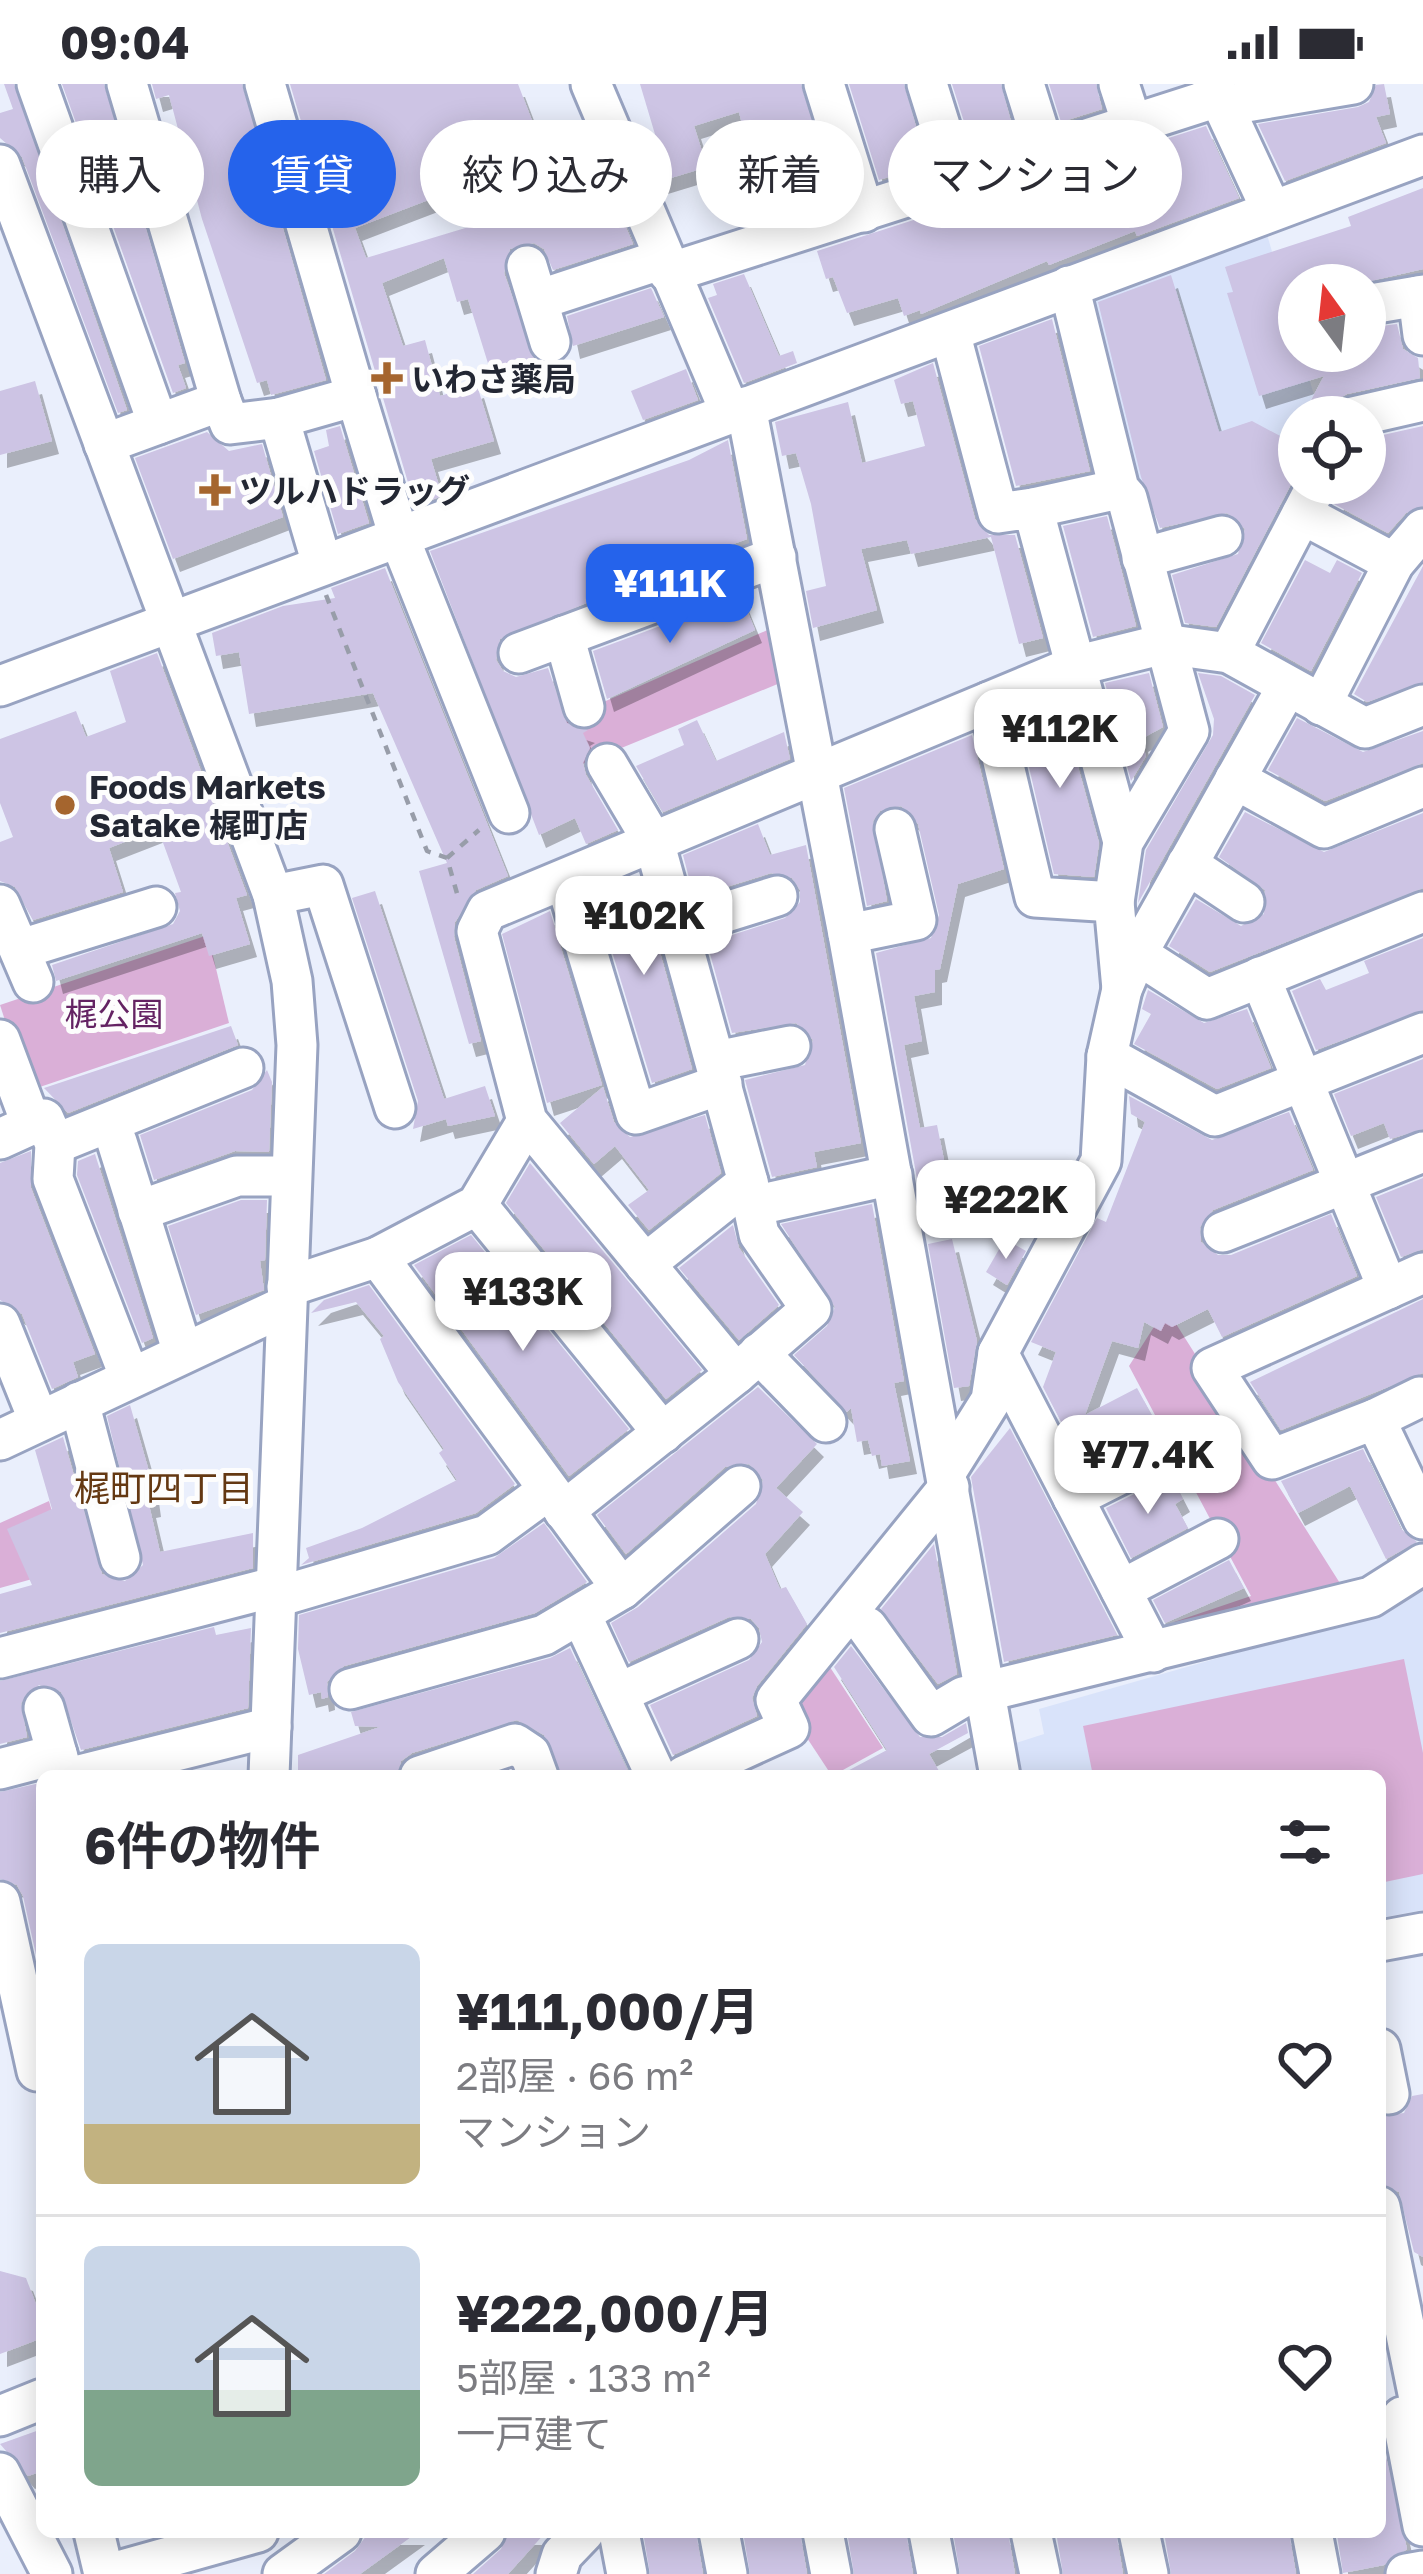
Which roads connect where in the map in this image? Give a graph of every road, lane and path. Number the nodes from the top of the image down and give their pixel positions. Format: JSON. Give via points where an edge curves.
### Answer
{"nodes":[{"id":1,"x":37,"y":84,"type":"edge"},
{"id":2,"x":127,"y":84,"type":"edge"},
{"id":3,"x":266,"y":84,"type":"edge"},
{"id":4,"x":591,"y":84,"type":"edge"},
{"id":5,"x":824,"y":84,"type":"edge"},
{"id":6,"x":927,"y":84,"type":"edge"},
{"id":7,"x":1024,"y":84,"type":"edge"},
{"id":8,"x":1119,"y":84,"type":"edge"},
{"id":9,"x":1353,"y":84,"type":"edge"},
{"id":10,"x":1218,"y":96,"type":"edge"},
{"id":11,"x":835,"y":120,"type":"edge"},
{"id":12,"x":938,"y":120,"type":"edge"},
{"id":13,"x":1035,"y":120,"type":"edge"},
{"id":14,"x":1131,"y":120,"type":"edge"},
{"id":15,"x":1144,"y":120,"type":"edge"},
{"id":16,"x":1423,"y":155,"type":"edge"},
{"id":17,"x":0,"y":165,"type":"edge"},
{"id":18,"x":888,"y":205,"type":"edge"},
{"id":19,"x":1270,"y":209,"type":"junction"},
{"id":20,"x":864,"y":212,"type":"edge"},
{"id":21,"x":805,"y":228,"type":"edge"},
{"id":22,"x":666,"y":266,"type":"junction"},
{"id":23,"x":1069,"y":286,"type":"junction"},
{"id":24,"x":1386,"y":306,"type":"edge"},
{"id":25,"x":1421,"y":309,"type":"edge"},
{"id":26,"x":950,"y":332,"type":"junction"},
{"id":27,"x":550,"y":342,"type":"dead end"},
{"id":28,"x":356,"y":396,"type":"junction"},
{"id":29,"x":220,"y":401,"type":"junction"},
{"id":30,"x":1423,"y":401,"type":"edge"},
{"id":31,"x":1386,"y":409,"type":"edge"},
{"id":32,"x":738,"y":410,"type":"junction"},
{"id":33,"x":279,"y":418,"type":"junction"},
{"id":34,"x":158,"y":424,"type":"junction"},
{"id":35,"x":104,"y":444,"type":"junction"},
{"id":36,"x":1119,"y":489,"type":"junction"},
{"id":37,"x":1307,"y":504,"type":"edge"},
{"id":38,"x":1317,"y":504,"type":"edge"},
{"id":39,"x":1034,"y":508,"type":"junction"},
{"id":40,"x":1423,"y":529,"type":"edge"},
{"id":41,"x":1222,"y":536,"type":"dead end"},
{"id":42,"x":400,"y":537,"type":"junction"},
{"id":43,"x":776,"y":557,"type":"junction"},
{"id":44,"x":1142,"y":558,"type":"junction"},
{"id":45,"x":1394,"y":563,"type":"junction"},
{"id":46,"x":319,"y":566,"type":"junction"},
{"id":47,"x":171,"y":622,"type":"junction"},
{"id":48,"x":564,"y":636,"type":"junction"},
{"id":49,"x":1164,"y":644,"type":"junction"},
{"id":50,"x":519,"y":653,"type":"dead end"},
{"id":51,"x":1229,"y":653,"type":"junction"},
{"id":52,"x":1075,"y":666,"type":"junction"},
{"id":53,"x":0,"y":686,"type":"edge"},
{"id":54,"x":1304,"y":696,"type":"junction"},
{"id":55,"x":989,"y":702,"type":"junction"},
{"id":56,"x":1423,"y":705,"type":"edge"},
{"id":57,"x":584,"y":707,"type":"dead end"},
{"id":58,"x":607,"y":764,"type":"dead end"},
{"id":59,"x":818,"y":777,"type":"junction"},
{"id":60,"x":1235,"y":779,"type":"junction"},
{"id":61,"x":1423,"y":787,"type":"edge"},
{"id":62,"x":509,"y":813,"type":"joint"},
{"id":63,"x":896,"y":829,"type":"dead end"},
{"id":64,"x":1123,"y":842,"type":"junction"},
{"id":65,"x":655,"y":845,"type":"junction"},
{"id":66,"x":447,"y":857,"type":"junction"},
{"id":67,"x":1187,"y":864,"type":"junction"},
{"id":68,"x":566,"y":882,"type":"junction"},
{"id":69,"x":273,"y":895,"type":"junction"},
{"id":70,"x":777,"y":896,"type":"dead end"},
{"id":71,"x":1114,"y":902,"type":"junction"},
{"id":72,"x":1244,"y":902,"type":"dead end"},
{"id":73,"x":0,"y":905,"type":"edge"},
{"id":74,"x":156,"y":908,"type":"dead end"},
{"id":75,"x":1423,"y":912,"type":"edge"},
{"id":76,"x":678,"y":927,"type":"junction"},
{"id":77,"x":477,"y":931,"type":"junction"},
{"id":78,"x":848,"y":934,"type":"junction"},
{"id":79,"x":1129,"y":971,"type":"junction"},
{"id":80,"x":1261,"y":977,"type":"junction"},
{"id":81,"x":1423,"y":1033,"type":"edge"},
{"id":82,"x":0,"y":1040,"type":"edge"},
{"id":83,"x":790,"y":1046,"type":"dead end"},
{"id":84,"x":1107,"y":1056,"type":"junction"},
{"id":85,"x":243,"y":1068,"type":"dead end"},
{"id":86,"x":719,"y":1073,"type":"junction"},
{"id":87,"x":1303,"y":1081,"type":"junction"},
{"id":88,"x":395,"y":1108,"type":"dead end"},
{"id":89,"x":527,"y":1120,"type":"junction"},
{"id":90,"x":29,"y":1135,"type":"edge"},
{"id":91,"x":117,"y":1142,"type":"dead end"},
{"id":92,"x":1423,"y":1152,"type":"edge"},
{"id":93,"x":892,"y":1175,"type":"junction"},
{"id":94,"x":291,"y":1176,"type":"junction"},
{"id":95,"x":1346,"y":1183,"type":"junction"},
{"id":96,"x":750,"y":1194,"type":"junction"},
{"id":97,"x":477,"y":1204,"type":"junction"},
{"id":98,"x":138,"y":1211,"type":"junction"},
{"id":99,"x":1223,"y":1232,"type":"dead end"},
{"id":100,"x":377,"y":1257,"type":"junction"},
{"id":101,"x":645,"y":1264,"type":"junction"},
{"id":102,"x":1405,"y":1281,"type":"edge"},
{"id":103,"x":286,"y":1297,"type":"junction"},
{"id":104,"x":0,"y":1324,"type":"edge"},
{"id":105,"x":183,"y":1353,"type":"junction"},
{"id":106,"x":998,"y":1353,"type":"junction"},
{"id":107,"x":747,"y":1364,"type":"junction"},
{"id":108,"x":130,"y":1378,"type":"junction"},
{"id":109,"x":1420,"y":1397,"type":"dead end"},
{"id":110,"x":79,"y":1402,"type":"junction"},
{"id":111,"x":1375,"y":1419,"type":"junction"},
{"id":112,"x":39,"y":1421,"type":"junction"},
{"id":113,"x":826,"y":1422,"type":"dead end"},
{"id":114,"x":663,"y":1433,"type":"junction"},
{"id":115,"x":0,"y":1439,"type":"edge"},
{"id":116,"x":1170,"y":1449,"type":"dead end"},
{"id":117,"x":948,"y":1479,"type":"junction"},
{"id":118,"x":738,"y":1484,"type":"dead end"},
{"id":119,"x":1073,"y":1498,"type":"junction"},
{"id":120,"x":555,"y":1501,"type":"junction"},
{"id":121,"x":1423,"y":1519,"type":"edge"},
{"id":122,"x":1218,"y":1539,"type":"dead end"},
{"id":123,"x":120,"y":1558,"type":"dead end"},
{"id":124,"x":1423,"y":1564,"type":"edge"},
{"id":125,"x":622,"y":1589,"type":"junction"},
{"id":126,"x":1121,"y":1590,"type":"junction"},
{"id":127,"x":278,"y":1592,"type":"junction"},
{"id":128,"x":583,"y":1617,"type":"junction"},
{"id":129,"x":867,"y":1627,"type":"dead end"},
{"id":130,"x":737,"y":1639,"type":"dead end"},
{"id":131,"x":1153,"y":1652,"type":"junction"},
{"id":132,"x":0,"y":1658,"type":"edge"},
{"id":133,"x":350,"y":1689,"type":"dead end"},
{"id":134,"x":619,"y":1693,"type":"junction"},
{"id":135,"x":986,"y":1695,"type":"junction"},
{"id":136,"x":44,"y":1708,"type":"dead end"},
{"id":137,"x":271,"y":1727,"type":"junction"},
{"id":138,"x":0,"y":1769,"type":"edge"},
{"id":139,"x":65,"y":1769,"type":"edge"},
{"id":140,"x":269,"y":1770,"type":"edge"},
{"id":141,"x":438,"y":1770,"type":"edge"},
{"id":142,"x":536,"y":1770,"type":"edge"},
{"id":143,"x":653,"y":1770,"type":"edge"},
{"id":144,"x":698,"y":1770,"type":"edge"},
{"id":145,"x":999,"y":1770,"type":"edge"},
{"id":146,"x":0,"y":1902,"type":"edge"},
{"id":147,"x":1423,"y":1933,"type":"edge"},
{"id":148,"x":1386,"y":1941,"type":"edge"},
{"id":149,"x":1386,"y":2065,"type":"edge"},
{"id":150,"x":36,"y":2066,"type":"edge"},
{"id":151,"x":1397,"y":2093,"type":"edge"},
{"id":152,"x":1386,"y":2225,"type":"edge"},
{"id":153,"x":1398,"y":2260,"type":"edge"},
{"id":154,"x":36,"y":2401,"type":"edge"},
{"id":155,"x":0,"y":2416,"type":"edge"},
{"id":156,"x":1407,"y":2416,"type":"edge"},
{"id":157,"x":0,"y":2473,"type":"edge"},
{"id":158,"x":1423,"y":2526,"type":"edge"},
{"id":159,"x":96,"y":2538,"type":"edge"},
{"id":160,"x":238,"y":2538,"type":"edge"},
{"id":161,"x":262,"y":2538,"type":"edge"},
{"id":162,"x":333,"y":2538,"type":"edge"},
{"id":163,"x":478,"y":2538,"type":"edge"},
{"id":164,"x":578,"y":2538,"type":"edge"},
{"id":165,"x":620,"y":2538,"type":"edge"},
{"id":166,"x":719,"y":2538,"type":"edge"},
{"id":167,"x":824,"y":2538,"type":"edge"},
{"id":168,"x":930,"y":2538,"type":"edge"},
{"id":169,"x":1032,"y":2538,"type":"edge"},
{"id":170,"x":1140,"y":2538,"type":"edge"},
{"id":171,"x":1313,"y":2538,"type":"edge"},
{"id":172,"x":1423,"y":2571,"type":"edge"},
{"id":173,"x":52,"y":2574,"type":"edge"},
{"id":174,"x":106,"y":2574,"type":"edge"},
{"id":175,"x":271,"y":2574,"type":"edge"},
{"id":176,"x":283,"y":2574,"type":"edge"},
{"id":177,"x":436,"y":2574,"type":"edge"},
{"id":178,"x":556,"y":2574,"type":"edge"},
{"id":179,"x":627,"y":2574,"type":"edge"},
{"id":180,"x":727,"y":2574,"type":"edge"},
{"id":181,"x":831,"y":2574,"type":"edge"},
{"id":182,"x":938,"y":2574,"type":"edge"},
{"id":183,"x":1040,"y":2574,"type":"edge"},
{"id":184,"x":1148,"y":2574,"type":"edge"},
{"id":185,"x":1320,"y":2574,"type":"edge"},
{"id":186,"x":1406,"y":2574,"type":"edge"}],
"edges":[{"from":1,"to":34,"type":"street"},
{"from":2,"to":29,"type":"street"},
{"from":3,"to":28,"type":"street"},
{"from":4,"to":22,"type":"street"},
{"from":5,"to":11,"type":"street"},
{"from":6,"to":12,"type":"street"},
{"from":7,"to":13,"type":"street"},
{"from":8,"to":14,"type":"street"},
{"from":9,"to":10,"type":"street"},
{"from":10,"to":15,"type":"street"},
{"from":10,"to":19,"type":"street"},
{"from":16,"to":19,"type":"street"},
{"from":17,"to":35,"type":"street"},
{"from":18,"to":20,"type":"street"},
{"from":19,"to":23,"type":"street"},
{"from":21,"to":22,"type":"street"},
{"from":22,"to":27,"type":"street","via":[[532,283]]},
{"from":22,"to":32,"type":"street"},
{"from":23,"to":26,"type":"street"},
{"from":23,"to":36,"type":"street"},
{"from":24,"to":25,"type":"street"},
{"from":26,"to":32,"type":"street"},
{"from":26,"to":39,"type":"street","via":[[998,513]]},
{"from":28,"to":33,"type":"street"},
{"from":28,"to":42,"type":"street"},
{"from":29,"to":33,"type":"street","via":[[230,424]]},
{"from":29,"to":34,"type":"street"},
{"from":30,"to":31,"type":"street"},
{"from":32,"to":42,"type":"street"},
{"from":32,"to":43,"type":"street"},
{"from":33,"to":46,"type":"street"},
{"from":34,"to":35,"type":"street"},
{"from":35,"to":47,"type":"street"},
{"from":36,"to":39,"type":"street"},
{"from":36,"to":44,"type":"street"},
{"from":37,"to":51,"type":"street"},
{"from":38,"to":45,"type":"street"},
{"from":39,"to":52,"type":"street"},
{"from":40,"to":45,"type":"street"},
{"from":41,"to":44,"type":"street"},
{"from":42,"to":46,"type":"street"},
{"from":42,"to":62,"type":"street"},
{"from":43,"to":48,"type":"street"},
{"from":43,"to":59,"type":"street"},
{"from":44,"to":49,"type":"street"},
{"from":45,"to":54,"type":"street"},
{"from":46,"to":47,"type":"street"},
{"from":46,"to":66,"type":"path","via":[[428,851]]},
{"from":47,"to":53,"type":"street"},
{"from":47,"to":69,"type":"street"},
{"from":48,"to":50,"type":"street"},
{"from":48,"to":57,"type":"street"},
{"from":49,"to":51,"type":"street"},
{"from":49,"to":52,"type":"street"},
{"from":49,"to":64,"type":"street","via":[[1189,730]]},
{"from":51,"to":54,"type":"street"},
{"from":52,"to":55,"type":"street"},
{"from":52,"to":64,"type":"street"},
{"from":54,"to":56,"type":"street","via":[[1365,728]]},
{"from":54,"to":60,"type":"street"},
{"from":55,"to":59,"type":"street"},
{"from":55,"to":71,"type":"street","via":[[1036,897]]},
{"from":58,"to":65,"type":"street"},
{"from":59,"to":65,"type":"street"},
{"from":59,"to":78,"type":"street"},
{"from":60,"to":61,"type":"street","via":[[1324,828]]},
{"from":60,"to":67,"type":"street"},
{"from":62,"to":66,"type":"path"},
{"from":63,"to":78,"type":"street","via":[[916,920]]},
{"from":64,"to":71,"type":"street"},
{"from":65,"to":68,"type":"street"},
{"from":65,"to":76,"type":"street"},
{"from":66,"to":77,"type":"path","via":[[465,921]]},
{"from":67,"to":72,"type":"street"},
{"from":67,"to":79,"type":"street"},
{"from":68,"to":77,"type":"street","via":[[487,911]]},
{"from":68,"to":86,"type":"street","via":[[636,1114]]},
{"from":69,"to":88,"type":"street","via":[[322,885]]},
{"from":69,"to":94,"type":"street","via":[[297,1045]]},
{"from":70,"to":76,"type":"street"},
{"from":71,"to":79,"type":"street"},
{"from":73,"to":74,"type":"street","via":[[27,966]]},
{"from":75,"to":80,"type":"street"},
{"from":76,"to":86,"type":"street"},
{"from":77,"to":89,"type":"street"},
{"from":78,"to":93,"type":"street"},
{"from":79,"to":80,"type":"street","via":[[1207,999]]},
{"from":79,"to":84,"type":"street"},
{"from":80,"to":87,"type":"street"},
{"from":81,"to":87,"type":"street"},
{"from":82,"to":90,"type":"street"},
{"from":83,"to":86,"type":"street"},
{"from":84,"to":87,"type":"street","via":[[1215,1116]]},
{"from":84,"to":106,"type":"street","via":[[1101,1161]]},
{"from":85,"to":90,"type":"street"},
{"from":86,"to":96,"type":"street"},
{"from":87,"to":95,"type":"street"},
{"from":89,"to":97,"type":"street"},
{"from":89,"to":101,"type":"street"},
{"from":90,"to":108,"type":"street"},
{"from":91,"to":98,"type":"street"},
{"from":92,"to":95,"type":"street"},
{"from":93,"to":96,"type":"street"},
{"from":93,"to":117,"type":"street"},
{"from":94,"to":98,"type":"street","via":[[237,1176]]},
{"from":94,"to":103,"type":"street"},
{"from":95,"to":99,"type":"street"},
{"from":95,"to":102,"type":"street"},
{"from":96,"to":101,"type":"street"},
{"from":96,"to":107,"type":"street","via":[[759,1234],[811,1309]]},
{"from":97,"to":100,"type":"street"},
{"from":97,"to":114,"type":"street"},
{"from":98,"to":105,"type":"street"},
{"from":100,"to":103,"type":"street"},
{"from":100,"to":120,"type":"street"},
{"from":101,"to":107,"type":"street"},
{"from":102,"to":111,"type":"street","via":[[1212,1368],[1272,1459]]},
{"from":103,"to":105,"type":"street"},
{"from":103,"to":127,"type":"street"},
{"from":104,"to":112,"type":"street"},
{"from":105,"to":108,"type":"street"},
{"from":106,"to":117,"type":"street","via":[[991,1400]]},
{"from":106,"to":119,"type":"street"},
{"from":107,"to":113,"type":"street"},
{"from":107,"to":114,"type":"street"},
{"from":108,"to":110,"type":"street"},
{"from":109,"to":111,"type":"street"},
{"from":110,"to":112,"type":"street"},
{"from":110,"to":123,"type":"street"},
{"from":111,"to":121,"type":"street"},
{"from":112,"to":115,"type":"street"},
{"from":114,"to":120,"type":"street"},
{"from":116,"to":119,"type":"street"},
{"from":117,"to":135,"type":"street"},
{"from":117,"to":144,"type":"street","via":[[776,1700],[789,1728]]},
{"from":118,"to":125,"type":"street"},
{"from":119,"to":126,"type":"street"},
{"from":120,"to":125,"type":"street"},
{"from":120,"to":127,"type":"street","via":[[487,1535]]},
{"from":122,"to":126,"type":"street"},
{"from":124,"to":131,"type":"street","via":[[1371,1597]]},
{"from":125,"to":128,"type":"street"},
{"from":126,"to":131,"type":"street"},
{"from":127,"to":132,"type":"street"},
{"from":127,"to":137,"type":"street"},
{"from":128,"to":133,"type":"street"},
{"from":128,"to":134,"type":"street"},
{"from":129,"to":135,"type":"street","via":[[932,1716],[963,1697]]},
{"from":130,"to":134,"type":"street"},
{"from":131,"to":135,"type":"street"},
{"from":134,"to":143,"type":"street"},
{"from":135,"to":145,"type":"street"},
{"from":136,"to":139,"type":"street"},
{"from":137,"to":139,"type":"street"},
{"from":137,"to":140,"type":"street"},
{"from":138,"to":139,"type":"street"},
{"from":141,"to":142,"type":"street","via":[[515,1744]]},
{"from":146,"to":150,"type":"street"},
{"from":147,"to":148,"type":"street"},
{"from":149,"to":151,"type":"street"},
{"from":152,"to":153,"type":"street"},
{"from":153,"to":156,"type":"street"},
{"from":154,"to":155,"type":"street"},
{"from":156,"to":158,"type":"street"},
{"from":157,"to":173,"type":"street"},
{"from":159,"to":174,"type":"street"},
{"from":160,"to":174,"type":"street"},
{"from":161,"to":175,"type":"street"},
{"from":162,"to":176,"type":"street"},
{"from":163,"to":177,"type":"street"},
{"from":164,"to":178,"type":"street"},
{"from":165,"to":179,"type":"street"},
{"from":166,"to":180,"type":"street"},
{"from":167,"to":181,"type":"street"},
{"from":168,"to":182,"type":"street"},
{"from":169,"to":183,"type":"street"},
{"from":170,"to":184,"type":"street"},
{"from":171,"to":185,"type":"street"},
{"from":172,"to":186,"type":"street"}]}
